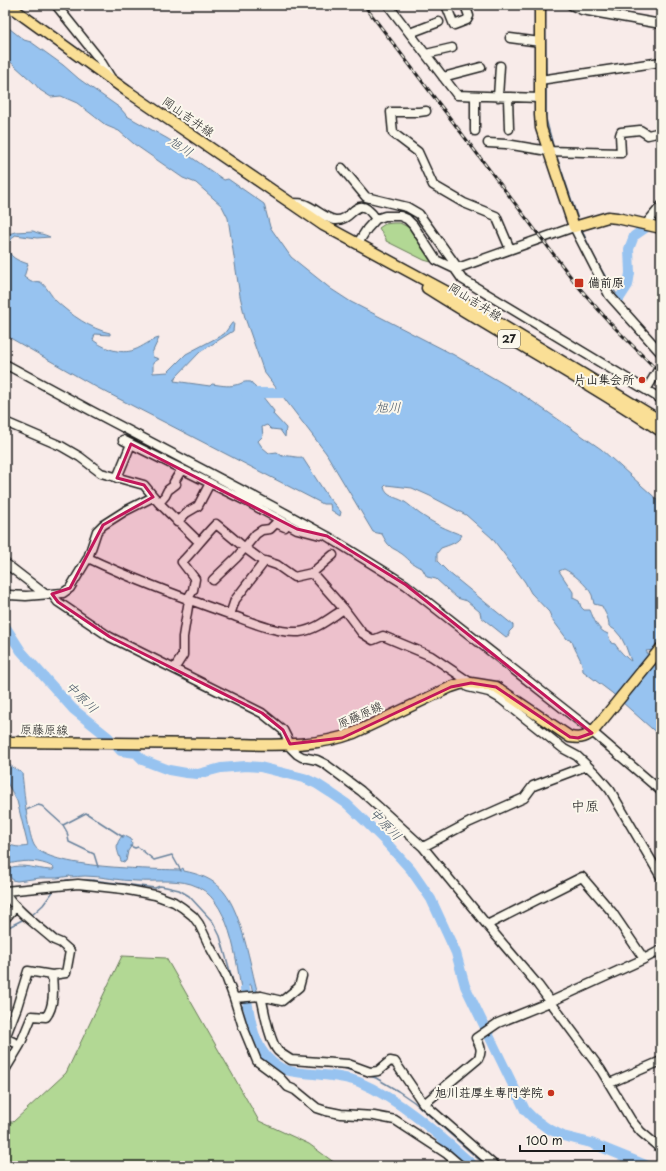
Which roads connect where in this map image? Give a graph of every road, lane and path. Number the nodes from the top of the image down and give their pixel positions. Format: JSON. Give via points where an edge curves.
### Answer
{"nodes":[{"id":1,"x":8,"y":5,"type":"edge"},
{"id":2,"x":56,"y":5,"type":"edge"},
{"id":3,"x":388,"y":5,"type":"edge"},
{"id":4,"x":446,"y":5,"type":"edge"},
{"id":5,"x":465,"y":5,"type":"edge"},
{"id":6,"x":540,"y":5,"type":"edge"},
{"id":7,"x":571,"y":5,"type":"edge"},
{"id":8,"x":439,"y":22,"type":"dead end"},
{"id":9,"x":661,"y":24,"type":"edge"},
{"id":10,"x":410,"y":33,"type":"junction"},
{"id":11,"x":510,"y":38,"type":"dead end"},
{"id":12,"x":540,"y":42,"type":"junction"},
{"id":13,"x":452,"y":48,"type":"dead end"},
{"id":14,"x":426,"y":54,"type":"junction"},
{"id":15,"x":661,"y":62,"type":"edge"},
{"id":16,"x":500,"y":66,"type":"dead end"},
{"id":17,"x":481,"y":67,"type":"dead end"},
{"id":18,"x":443,"y":77,"type":"junction"},
{"id":19,"x":112,"y":80,"type":"junction"},
{"id":20,"x":544,"y":80,"type":"junction"},
{"id":21,"x":475,"y":96,"type":"junction"},
{"id":22,"x":498,"y":97,"type":"junction"},
{"id":23,"x":508,"y":98,"type":"junction"},
{"id":24,"x":540,"y":98,"type":"junction"},
{"id":25,"x":426,"y":111,"type":"dead end"},
{"id":26,"x":509,"y":129,"type":"dead end"},
{"id":27,"x":475,"y":131,"type":"dead end"},
{"id":28,"x":661,"y":132,"type":"edge"},
{"id":29,"x":488,"y":143,"type":"dead end"},
{"id":30,"x":553,"y":151,"type":"junction"},
{"id":31,"x":342,"y":168,"type":"dead end"},
{"id":32,"x":292,"y":203,"type":"junction"},
{"id":33,"x":661,"y":206,"type":"edge"},
{"id":34,"x":376,"y":219,"type":"junction"},
{"id":35,"x":652,"y":225,"type":"edge"},
{"id":36,"x":578,"y":226,"type":"junction"},
{"id":37,"x":358,"y":243,"type":"junction"},
{"id":38,"x":510,"y":249,"type":"junction"},
{"id":39,"x":456,"y":269,"type":"junction"},
{"id":40,"x":661,"y":354,"type":"edge"},
{"id":41,"x":5,"y":364,"type":"edge"},
{"id":42,"x":661,"y":365,"type":"edge"},
{"id":43,"x":646,"y":390,"type":"junction"},
{"id":44,"x":661,"y":399,"type":"edge"},
{"id":45,"x":661,"y":421,"type":"edge"},
{"id":46,"x":5,"y":422,"type":"edge"},
{"id":47,"x":661,"y":431,"type":"edge"},
{"id":48,"x":123,"y":440,"type":"dead end"},
{"id":49,"x":131,"y":444,"type":"junction"},
{"id":50,"x":182,"y":470,"type":"junction"},
{"id":51,"x":117,"y":478,"type":"junction"},
{"id":52,"x":210,"y":483,"type":"junction"},
{"id":53,"x":156,"y":500,"type":"junction"},
{"id":54,"x":177,"y":522,"type":"junction"},
{"id":55,"x":297,"y":529,"type":"junction"},
{"id":56,"x":327,"y":536,"type":"junction"},
{"id":57,"x":199,"y":542,"type":"junction"},
{"id":58,"x":245,"y":548,"type":"junction"},
{"id":59,"x":333,"y":555,"type":"dead end"},
{"id":60,"x":88,"y":558,"type":"junction"},
{"id":61,"x":264,"y":562,"type":"junction"},
{"id":62,"x":5,"y":563,"type":"edge"},
{"id":63,"x":312,"y":573,"type":"junction"},
{"id":64,"x":213,"y":580,"type":"dead end"},
{"id":65,"x":49,"y":594,"type":"junction"},
{"id":66,"x":7,"y":596,"type":"edge"},
{"id":67,"x":188,"y":600,"type":"junction"},
{"id":68,"x":344,"y":609,"type":"junction"},
{"id":69,"x":230,"y":615,"type":"junction"},
{"id":70,"x":661,"y":648,"type":"edge"},
{"id":71,"x":174,"y":670,"type":"junction"},
{"id":72,"x":471,"y":683,"type":"junction"},
{"id":73,"x":460,"y":684,"type":"junction"},
{"id":74,"x":594,"y":731,"type":"junction"},
{"id":75,"x":5,"y":742,"type":"edge"},
{"id":76,"x":290,"y":744,"type":"junction"},
{"id":77,"x":586,"y":766,"type":"junction"},
{"id":78,"x":661,"y":790,"type":"edge"},
{"id":79,"x":423,"y":847,"type":"junction"},
{"id":80,"x":661,"y":876,"type":"edge"},
{"id":81,"x":5,"y":892,"type":"edge"},
{"id":82,"x":16,"y":906,"type":"junction"},
{"id":83,"x":5,"y":919,"type":"edge"},
{"id":84,"x":487,"y":925,"type":"junction"},
{"id":85,"x":661,"y":950,"type":"edge"},
{"id":86,"x":644,"y":959,"type":"junction"},
{"id":87,"x":52,"y":975,"type":"junction"},
{"id":88,"x":302,"y":976,"type":"dead end"},
{"id":89,"x":259,"y":996,"type":"junction"},
{"id":90,"x":236,"y":998,"type":"junction"},
{"id":91,"x":550,"y":1002,"type":"junction"},
{"id":92,"x":5,"y":1038,"type":"edge"},
{"id":93,"x":20,"y":1045,"type":"junction"},
{"id":94,"x":661,"y":1061,"type":"edge"},
{"id":95,"x":5,"y":1070,"type":"edge"},
{"id":96,"x":610,"y":1083,"type":"junction"},
{"id":97,"x":424,"y":1104,"type":"junction"},
{"id":98,"x":661,"y":1148,"type":"edge"},
{"id":99,"x":461,"y":1166,"type":"edge"},
{"id":100,"x":495,"y":1166,"type":"edge"}],
"edges":[{"from":1,"to":19,"type":"main road","name":"岡山吉井線","number":"27"},
{"from":2,"to":19,"type":"street","via":[[100,60]]},
{"from":3,"to":10,"type":"street"},
{"from":4,"to":5,"type":"street","via":[[454,25],[467,20],[469,16]]},
{"from":6,"to":12,"type":"main road"},
{"from":7,"to":9,"type":"street","via":[[582,10]]},
{"from":8,"to":10,"type":"street"},
{"from":10,"to":14,"type":"street"},
{"from":11,"to":12,"type":"street"},
{"from":12,"to":20,"type":"main road"},
{"from":13,"to":14,"type":"street"},
{"from":14,"to":18,"type":"street"},
{"from":15,"to":20,"type":"street"},
{"from":16,"to":22,"type":"street"},
{"from":17,"to":18,"type":"street"},
{"from":18,"to":21,"type":"street","via":[[457,95]]},
{"from":19,"to":32,"type":"main road","name":"岡山吉井線","number":"27"},
{"from":20,"to":24,"type":"main road"},
{"from":21,"to":22,"type":"street"},
{"from":21,"to":27,"type":"street"},
{"from":22,"to":23,"type":"street"},
{"from":23,"to":24,"type":"street"},
{"from":23,"to":26,"type":"street"},
{"from":24,"to":30,"type":"main road","via":[[541,128]]},
{"from":25,"to":38,"type":"street","via":[[390,112],[393,133],[418,152],[433,185],[464,203],[496,216]]},
{"from":28,"to":30,"type":"street","via":[[648,135],[640,130],[622,132],[621,153]]},
{"from":29,"to":30,"type":"street"},
{"from":30,"to":36,"type":"main road"},
{"from":31,"to":39,"type":"street","via":[[366,197],[407,207],[419,214]]},
{"from":32,"to":34,"type":"street","via":[[304,204],[337,220],[359,207],[364,207],[370,210]]},
{"from":32,"to":37,"type":"main road","name":"岡山吉井線","number":"27","via":[[323,225]]},
{"from":33,"to":35,"type":"street"},
{"from":34,"to":37,"type":"street"},
{"from":34,"to":39,"type":"street","via":[[394,215],[407,219],[436,260]]},
{"from":35,"to":36,"type":"main road","via":[[608,217]]},
{"from":36,"to":38,"type":"street"},
{"from":36,"to":40,"type":"street","via":[[609,295]]},
{"from":37,"to":45,"type":"main road","name":"岡山吉井線","number":"27","via":[[447,292]]},
{"from":37,"to":47,"type":"main road","name":"岡山吉井線","number":"27","via":[[442,298]]},
{"from":38,"to":39,"type":"street"},
{"from":39,"to":43,"type":"street","via":[[462,278]]},
{"from":41,"to":56,"type":"street"},
{"from":42,"to":43,"type":"street"},
{"from":43,"to":44,"type":"street"},
{"from":46,"to":51,"type":"street","via":[[61,446],[101,473]]},
{"from":48,"to":49,"type":"street"},
{"from":49,"to":50,"type":"street"},
{"from":49,"to":51,"type":"street"},
{"from":50,"to":52,"type":"street"},
{"from":50,"to":53,"type":"street","via":[[174,482],[176,484],[165,496]]},
{"from":51,"to":53,"type":"street","via":[[144,485]]},
{"from":52,"to":54,"type":"street","via":[[198,506]]},
{"from":52,"to":55,"type":"street"},
{"from":53,"to":54,"type":"street"},
{"from":53,"to":60,"type":"street","via":[[125,511],[102,525],[97,531]]},
{"from":54,"to":57,"type":"street"},
{"from":55,"to":56,"type":"street"},
{"from":55,"to":58,"type":"street","via":[[289,529],[276,523],[270,529],[256,534]]},
{"from":56,"to":74,"type":"street","via":[[406,585]]},
{"from":57,"to":58,"type":"street","via":[[216,524]]},
{"from":57,"to":67,"type":"street","via":[[182,562],[195,579]]},
{"from":58,"to":61,"type":"street"},
{"from":58,"to":64,"type":"street"},
{"from":59,"to":63,"type":"street"},
{"from":60,"to":65,"type":"street","via":[[70,588],[62,593]]},
{"from":60,"to":67,"type":"street"},
{"from":61,"to":63,"type":"street","via":[[277,565],[294,577]]},
{"from":61,"to":69,"type":"street","via":[[236,600]]},
{"from":62,"to":65,"type":"street"},
{"from":63,"to":68,"type":"street"},
{"from":65,"to":66,"type":"street"},
{"from":65,"to":71,"type":"street","via":[[110,637]]},
{"from":67,"to":69,"type":"street"},
{"from":67,"to":71,"type":"street","via":[[183,655]]},
{"from":68,"to":69,"type":"street","via":[[311,630],[300,632],[286,632]]},
{"from":68,"to":72,"type":"street","via":[[362,633],[372,640],[383,636],[419,650]]},
{"from":70,"to":74,"type":"main road"},
{"from":71,"to":76,"type":"street","via":[[262,713],[283,730]]},
{"from":72,"to":73,"type":"main road","name":"原藤原線"},
{"from":72,"to":74,"type":"main road","name":"原藤原線","via":[[496,687],[570,737],[585,737]]},
{"from":73,"to":76,"type":"main road","name":"原藤原線","via":[[342,738]]},
{"from":73,"to":77,"type":"street","via":[[489,692],[501,699]]},
{"from":74,"to":78,"type":"street"},
{"from":75,"to":76,"type":"main road","name":"原藤原線"},
{"from":76,"to":79,"type":"street","via":[[297,754],[317,760],[331,768],[361,791]]},
{"from":77,"to":79,"type":"street","via":[[533,786],[524,798]]},
{"from":77,"to":80,"type":"street","via":[[610,790]]},
{"from":79,"to":84,"type":"street"},
{"from":81,"to":82,"type":"street"},
{"from":81,"to":90,"type":"street","via":[[78,884],[123,889],[155,895],[174,902],[199,924]]},
{"from":82,"to":83,"type":"street"},
{"from":82,"to":87,"type":"street","via":[[70,952],[66,973]]},
{"from":84,"to":86,"type":"street","via":[[582,877],[612,912]]},
{"from":84,"to":91,"type":"street"},
{"from":85,"to":86,"type":"street"},
{"from":86,"to":91,"type":"street"},
{"from":87,"to":92,"type":"street","via":[[28,971]]},
{"from":87,"to":93,"type":"street","via":[[51,1012],[46,1017],[32,1016]]},
{"from":88,"to":89,"type":"street","via":[[299,987],[282,1001]]},
{"from":89,"to":90,"type":"street"},
{"from":89,"to":97,"type":"street","via":[[273,1042],[283,1055],[291,1060],[348,1064],[370,1072],[378,1071],[390,1061],[395,1062]]},
{"from":90,"to":99,"type":"street","via":[[243,1027],[257,1061],[288,1087],[317,1108],[326,1111],[395,1120]]},
{"from":91,"to":96,"type":"street"},
{"from":91,"to":97,"type":"street","via":[[498,1023],[476,1038],[481,1048],[478,1058]]},
{"from":92,"to":93,"type":"street"},
{"from":93,"to":95,"type":"street"},
{"from":94,"to":96,"type":"street"},
{"from":96,"to":98,"type":"street","via":[[631,1120]]},
{"from":97,"to":100,"type":"street"}]}
